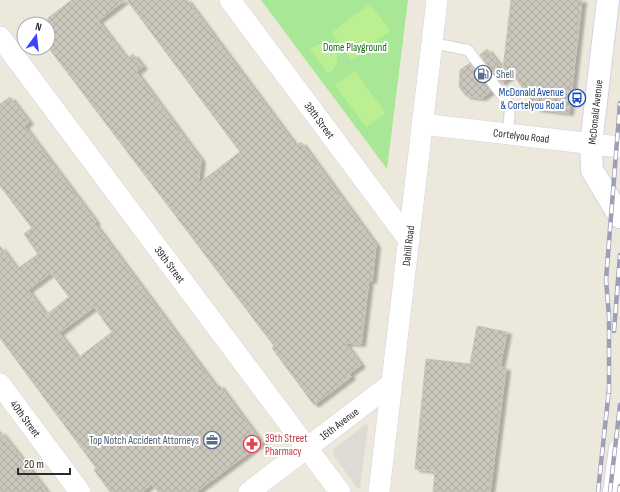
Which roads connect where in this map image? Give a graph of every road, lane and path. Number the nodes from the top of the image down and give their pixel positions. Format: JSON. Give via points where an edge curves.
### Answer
{"nodes":[{"id":1,"x":230,"y":0,"type":"edge"},
{"id":2,"x":437,"y":0,"type":"edge"},
{"id":3,"x":608,"y":0,"type":"edge"},
{"id":4,"x":0,"y":37,"type":"edge"},
{"id":5,"x":432,"y":43,"type":"junction"},
{"id":6,"x":422,"y":124,"type":"junction"},
{"id":7,"x":508,"y":134,"type":"junction"},
{"id":8,"x":591,"y":144,"type":"junction"},
{"id":9,"x":620,"y":147,"type":"edge"},
{"id":10,"x":620,"y":217,"type":"edge"},
{"id":11,"x":410,"y":240,"type":"junction"},
{"id":12,"x":0,"y":384,"type":"edge"},
{"id":13,"x":391,"y":384,"type":"junction"},
{"id":14,"x":306,"y":449,"type":"junction"},
{"id":15,"x":620,"y":449,"type":"edge"},
{"id":16,"x":80,"y":492,"type":"edge"},
{"id":17,"x":249,"y":492,"type":"edge"},
{"id":18,"x":340,"y":492,"type":"edge"},
{"id":19,"x":379,"y":492,"type":"edge"},
{"id":20,"x":614,"y":492,"type":"edge"}],
"edges":[{"from":1,"to":11,"type":"street","name":"38th Street"},
{"from":2,"to":5,"type":"street","name":"Dahill Road"},
{"from":3,"to":8,"type":"main road","name":"McDonald Avenue"},
{"from":4,"to":14,"type":"street","name":"39th Street"},
{"from":5,"to":6,"type":"street","name":"Dahill Road"},
{"from":5,"to":7,"type":"lane","via":[[468,50],[510,106]]},
{"from":6,"to":7,"type":"street","name":"Cortelyou Road"},
{"from":6,"to":11,"type":"street","name":"Dahill Road"},
{"from":7,"to":8,"type":"street","name":"Cortelyou Road"},
{"from":8,"to":9,"type":"street","name":"Cortelyou Road"},
{"from":8,"to":10,"type":"main road","name":"McDonald Avenue","via":[[592,170]]},
{"from":11,"to":13,"type":"street","name":"Dahill Road"},
{"from":12,"to":16,"type":"street","name":"40th Street"},
{"from":13,"to":14,"type":"street","name":"16th Avenue"},
{"from":13,"to":19,"type":"street","name":"Dahill Road"},
{"from":14,"to":17,"type":"street","name":"16th Avenue"},
{"from":14,"to":18,"type":"street","name":"39th Street"},
{"from":15,"to":20,"type":"main road"}]}
